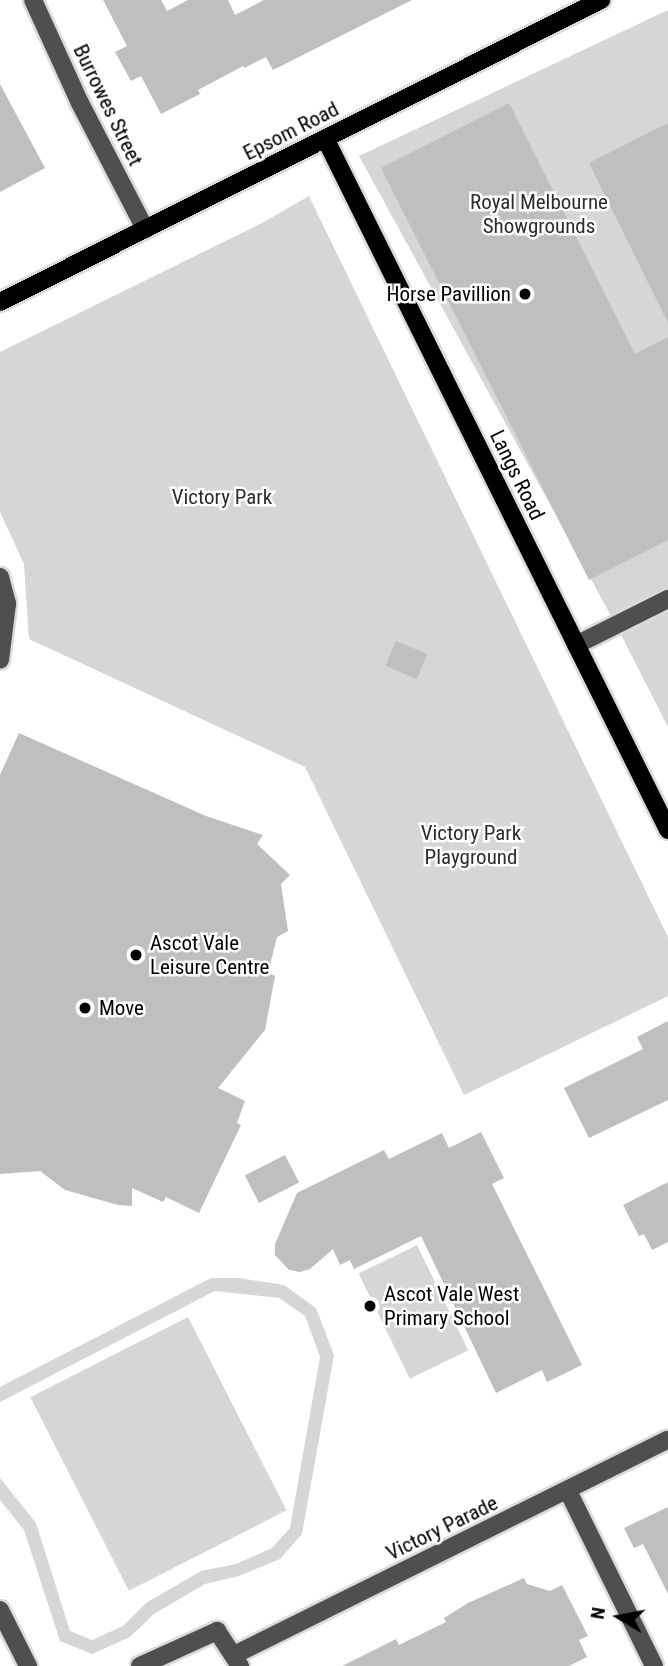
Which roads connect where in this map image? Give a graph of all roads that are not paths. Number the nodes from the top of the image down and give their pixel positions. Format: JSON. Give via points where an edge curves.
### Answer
{"nodes":[{"id":1,"x":33,"y":0,"type":"edge"},
{"id":2,"x":601,"y":0,"type":"edge"},
{"id":3,"x":326,"y":139,"type":"junction"},
{"id":4,"x":145,"y":229,"type":"junction"},
{"id":5,"x":0,"y":302,"type":"edge"},
{"id":6,"x":0,"y":577,"type":"edge"},
{"id":7,"x":668,"y":599,"type":"edge"},
{"id":8,"x":576,"y":645,"type":"junction"},
{"id":9,"x":0,"y":660,"type":"edge"},
{"id":10,"x":668,"y":830,"type":"edge"},
{"id":11,"x":668,"y":1440,"type":"edge"},
{"id":12,"x":568,"y":1491,"type":"junction"},
{"id":13,"x":0,"y":1610,"type":"edge"},
{"id":14,"x":237,"y":1660,"type":"edge"},
{"id":15,"x":27,"y":1666,"type":"edge"},
{"id":16,"x":140,"y":1666,"type":"edge"},
{"id":17,"x":654,"y":1666,"type":"edge"}],
"edges":[{"from":1,"to":4,"type":"street","name":"Burrowes Street"},
{"from":2,"to":3,"type":"main road","name":"Epsom Road"},
{"from":3,"to":4,"type":"main road","name":"Epsom Road"},
{"from":3,"to":8,"type":"main road","name":"Langs Road"},
{"from":4,"to":5,"type":"main road","name":"Epsom Road"},
{"from":6,"to":9,"type":"street","via":[[7,604]]},
{"from":7,"to":8,"type":"street"},
{"from":8,"to":10,"type":"main road","name":"Langs Road"},
{"from":11,"to":12,"type":"street","name":"Victory Parade"},
{"from":12,"to":14,"type":"street","name":"Victory Parade"},
{"from":12,"to":17,"type":"street"},
{"from":13,"to":15,"type":"street"},
{"from":14,"to":16,"type":"street","via":[[217,1631]]}]}
